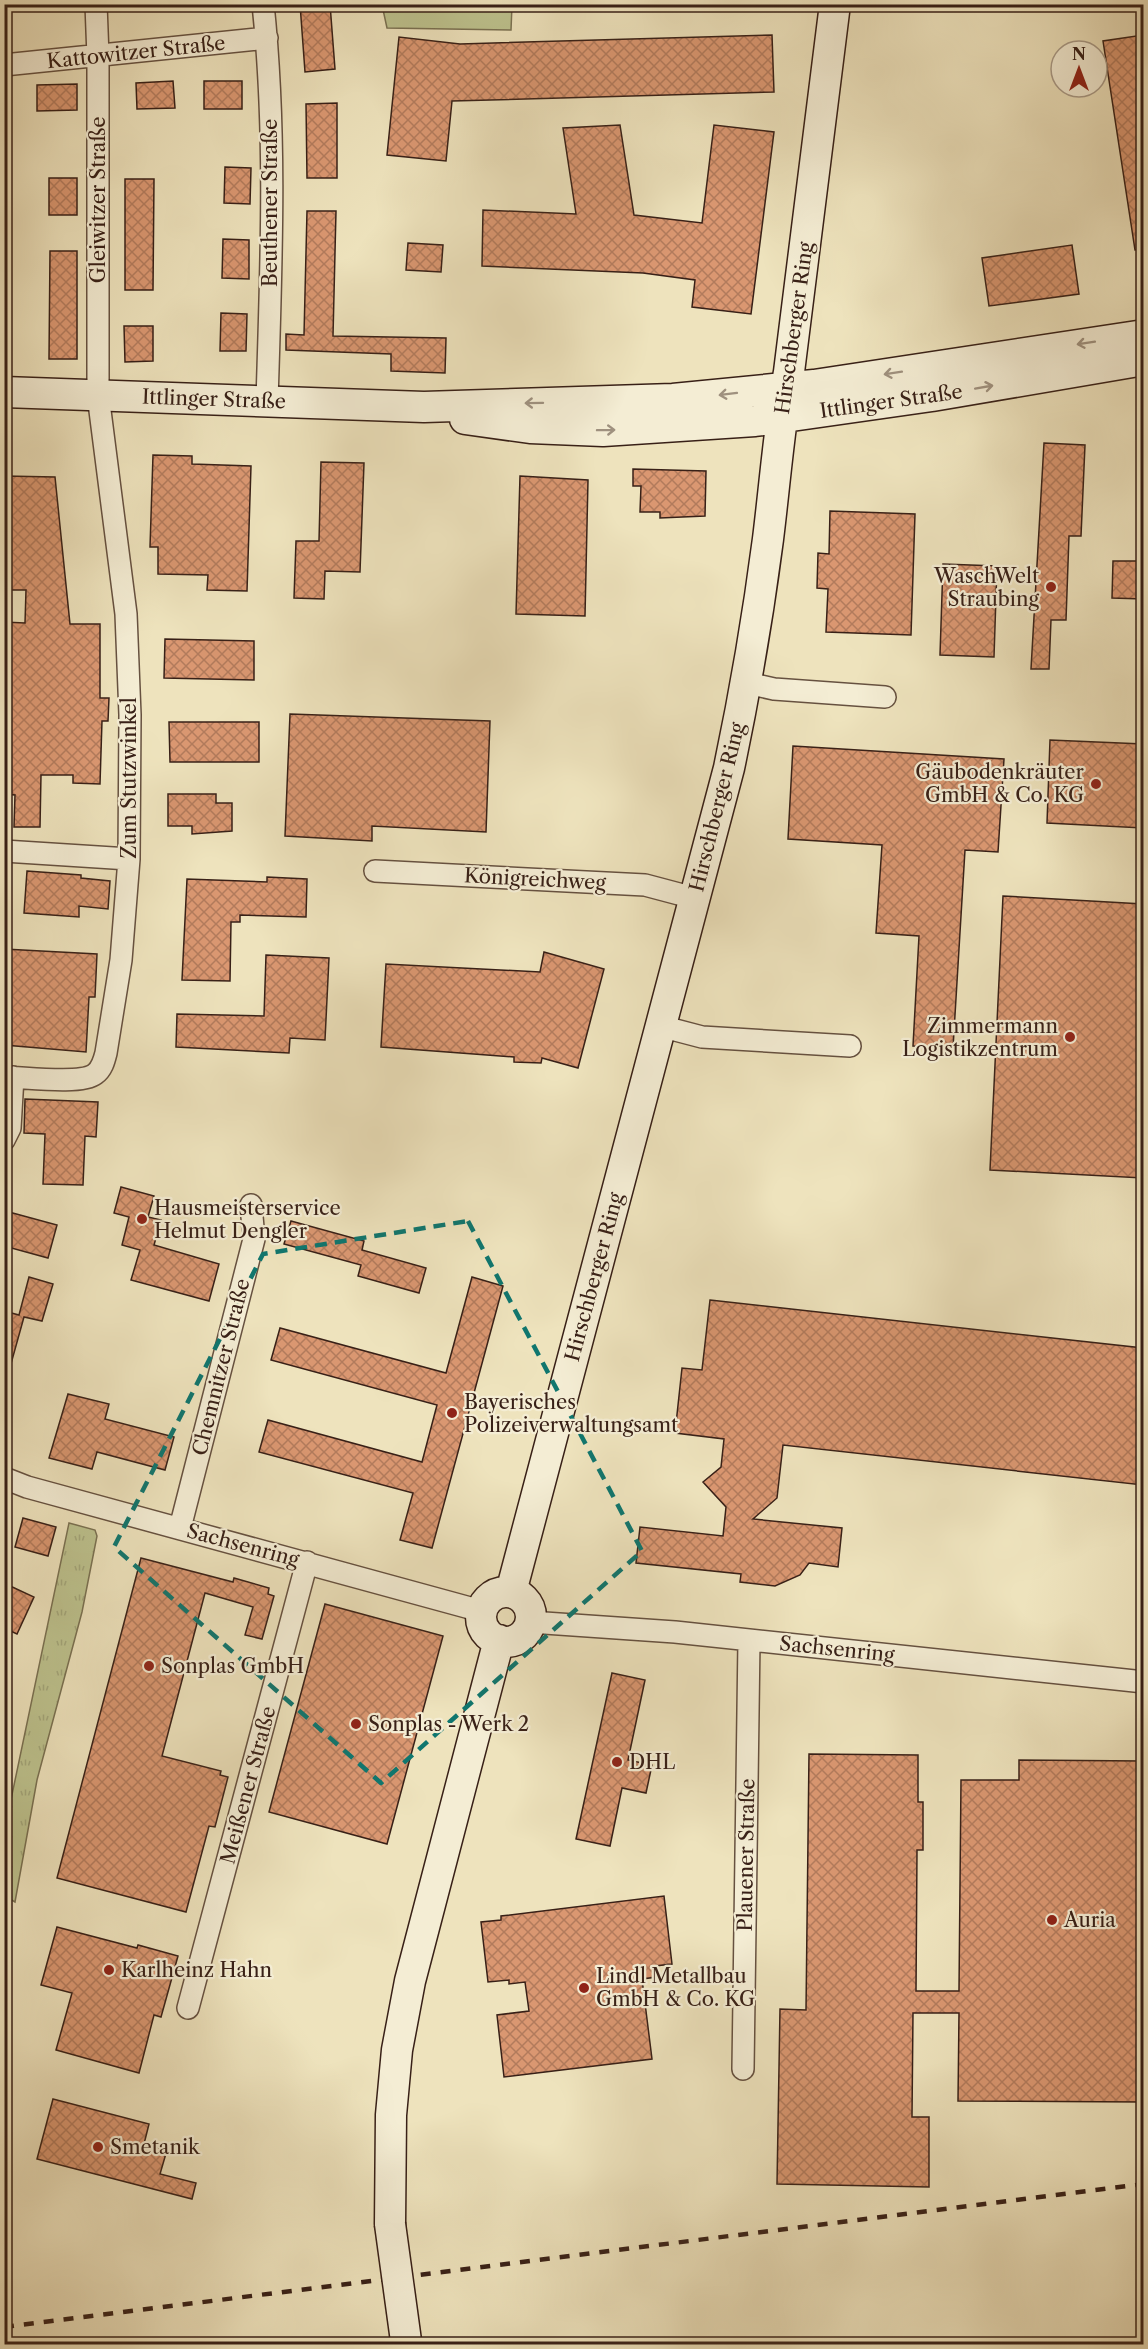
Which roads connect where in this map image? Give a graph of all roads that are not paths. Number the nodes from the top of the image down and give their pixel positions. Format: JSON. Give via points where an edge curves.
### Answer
{"nodes":[{"id":1,"x":96,"y":4,"type":"edge"},
{"id":2,"x":263,"y":4,"type":"edge"},
{"id":3,"x":836,"y":4,"type":"edge"},
{"id":4,"x":267,"y":38,"type":"junction"},
{"id":5,"x":98,"y":57,"type":"junction"},
{"id":6,"x":4,"y":65,"type":"edge"},
{"id":7,"x":1143,"y":334,"type":"edge"},
{"id":8,"x":1143,"y":360,"type":"edge"},
{"id":9,"x":786,"y":387,"type":"junction"},
{"id":10,"x":4,"y":392,"type":"edge"},
{"id":11,"x":98,"y":395,"type":"junction"},
{"id":12,"x":267,"y":401,"type":"junction"},
{"id":13,"x":424,"y":407,"type":"junction"},
{"id":14,"x":781,"y":418,"type":"junction"},
{"id":15,"x":747,"y":683,"type":"junction"},
{"id":16,"x":885,"y":697,"type":"dead end"},
{"id":17,"x":4,"y":851,"type":"edge"},
{"id":18,"x":129,"y":859,"type":"junction"},
{"id":19,"x":375,"y":872,"type":"dead end"},
{"id":20,"x":694,"y":898,"type":"junction"},
{"id":21,"x":660,"y":1026,"type":"junction"},
{"id":22,"x":850,"y":1046,"type":"dead end"},
{"id":23,"x":9,"y":1077,"type":"edge"},
{"id":24,"x":4,"y":1140,"type":"edge"},
{"id":25,"x":251,"y":1205,"type":"dead end"},
{"id":26,"x":4,"y":1478,"type":"edge"},
{"id":27,"x":180,"y":1528,"type":"junction"},
{"id":28,"x":308,"y":1562,"type":"junction"},
{"id":29,"x":511,"y":1592,"type":"junction"},
{"id":30,"x":481,"y":1611,"type":"junction"},
{"id":31,"x":530,"y":1622,"type":"junction"},
{"id":32,"x":499,"y":1640,"type":"junction"},
{"id":33,"x":748,"y":1640,"type":"junction"},
{"id":34,"x":1143,"y":1682,"type":"edge"},
{"id":35,"x":188,"y":2008,"type":"dead end"},
{"id":36,"x":743,"y":2069,"type":"dead end"},
{"id":37,"x":406,"y":2342,"type":"edge"}],
"edges":[{"from":1,"to":5,"type":"street","name":"Gleiwitzer Straße"},
{"from":2,"to":4,"type":"street","name":"Beuthener Straße"},
{"from":3,"to":9,"type":"street","name":"Hirschberger Ring"},
{"from":4,"to":5,"type":"street","name":"Kattowitzer Straße"},
{"from":4,"to":12,"type":"street","name":"Beuthener Straße","via":[[272,225]]},
{"from":5,"to":6,"type":"street","name":"Kattowitzer Straße"},
{"from":5,"to":11,"type":"street","name":"Gleiwitzer Straße"},
{"from":7,"to":9,"type":"street","name":"Ittlinger Straße","one_way":true},
{"from":14,"to":8,"type":"street","name":"Ittlinger Straße","one_way":true},
{"from":9,"to":13,"type":"street","name":"Ittlinger Straße","one_way":true,"via":[[673,399]]},
{"from":9,"to":14,"type":"street","name":"Hirschberger Ring"},
{"from":10,"to":11,"type":"street","name":"Ittlinger Straße"},
{"from":11,"to":12,"type":"street","name":"Ittlinger Straße"},
{"from":11,"to":18,"type":"street","name":"Zum Stutzwinkel","via":[[126,614]]},
{"from":12,"to":13,"type":"street","name":"Ittlinger Straße"},
{"from":13,"to":14,"type":"street","name":"Ittlinger Straße","one_way":true,"via":[[467,419],[530,428],[593,430],[674,428]]},
{"from":14,"to":15,"type":"street","name":"Hirschberger Ring"},
{"from":15,"to":16,"type":"street"},
{"from":15,"to":20,"type":"street","name":"Hirschberger Ring"},
{"from":17,"to":18,"type":"street"},
{"from":18,"to":23,"type":"street","name":"Zum Stutzwinkel","via":[[117,994],[102,1066],[94,1076],[79,1079]]},
{"from":19,"to":20,"type":"street","name":"Königreichweg","via":[[645,885]]},
{"from":20,"to":21,"type":"street","name":"Hirschberger Ring"},
{"from":21,"to":22,"type":"street","via":[[702,1037]]},
{"from":21,"to":29,"type":"street","name":"Hirschberger Ring"},
{"from":23,"to":24,"type":"street","name":"Zum Stutzwinkel","via":[[10,1128]]},
{"from":25,"to":27,"type":"street","name":"Chemnitzer Straße","via":[[254,1239]]},
{"from":26,"to":27,"type":"street","name":"Sachsenring"},
{"from":27,"to":28,"type":"street","name":"Sachsenring"},
{"from":28,"to":30,"type":"street","name":"Sachsenring"},
{"from":28,"to":35,"type":"street","name":"Meißener Straße"},
{"from":29,"to":30,"type":"street","via":[[491,1596]]},
{"from":29,"to":31,"type":"street","via":[[526,1602]]},
{"from":30,"to":32,"type":"street","via":[[485,1630]]},
{"from":31,"to":32,"type":"street","via":[[523,1634],[512,1641]]},
{"from":31,"to":33,"type":"street","name":"Sachsenring"},
{"from":32,"to":37,"type":"street","bridge":true,"via":[[410,1981],[397,2050],[391,2115],[390,2224]]},
{"from":33,"to":34,"type":"street","name":"Sachsenring"},
{"from":33,"to":36,"type":"street","name":"Plauener Straße"}]}
